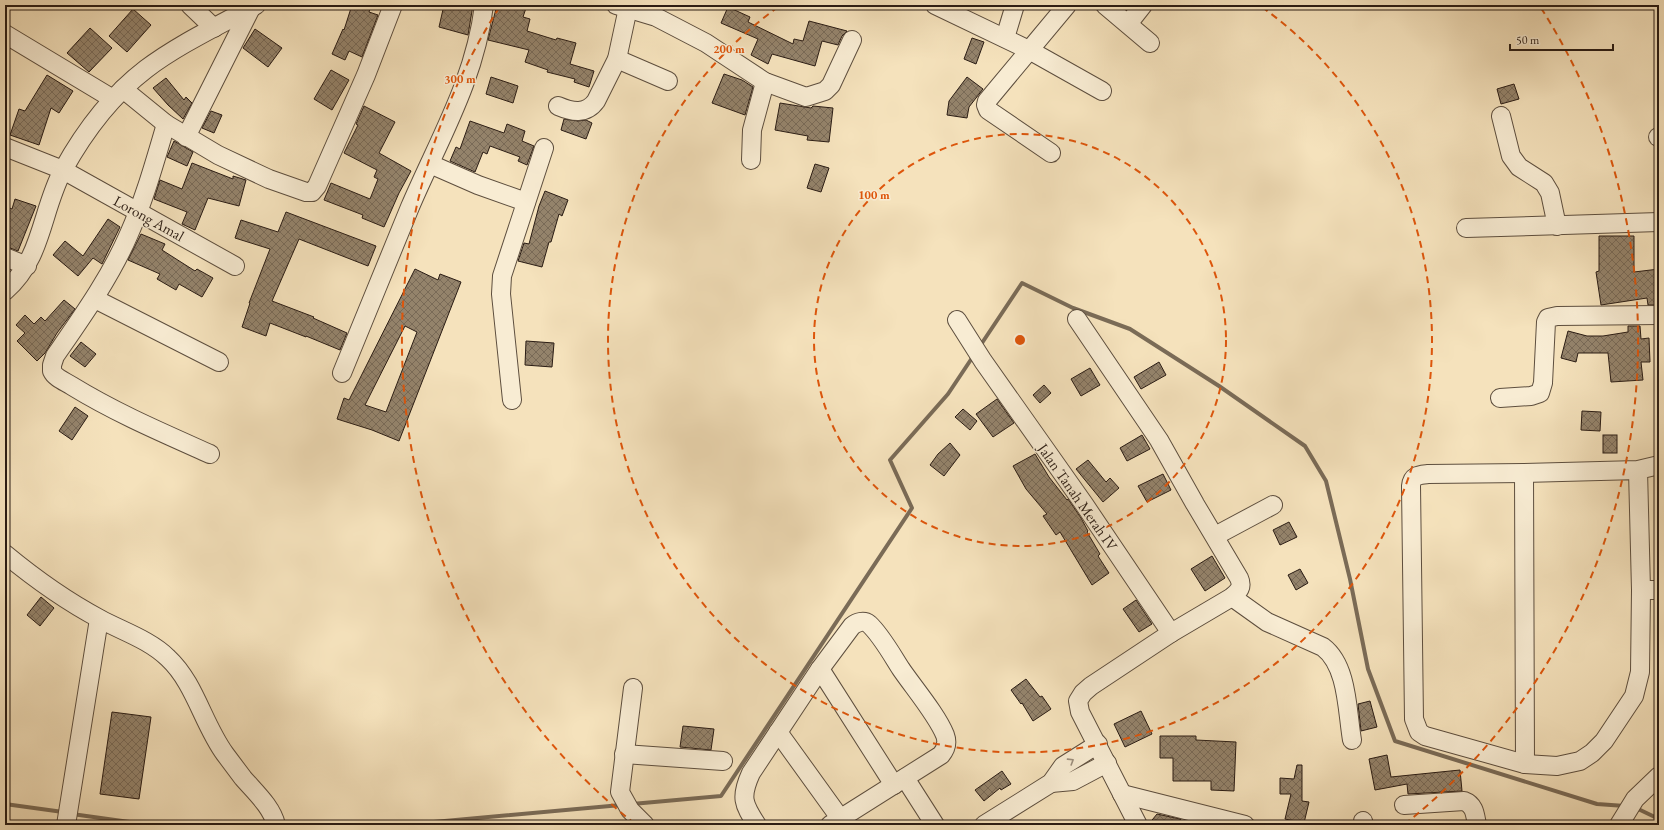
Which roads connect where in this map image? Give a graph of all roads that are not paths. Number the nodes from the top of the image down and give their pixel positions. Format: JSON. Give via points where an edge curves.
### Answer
{"nodes":[{"id":1,"x":190,"y":5,"type":"edge"},
{"id":2,"x":392,"y":5,"type":"edge"},
{"id":3,"x":484,"y":5,"type":"edge"},
{"id":4,"x":935,"y":5,"type":"edge"},
{"id":5,"x":1015,"y":5,"type":"edge"},
{"id":6,"x":1067,"y":5,"type":"edge"},
{"id":7,"x":1105,"y":5,"type":"edge"},
{"id":8,"x":1143,"y":5,"type":"edge"},
{"id":9,"x":253,"y":6,"type":"edge"},
{"id":10,"x":622,"y":7,"type":"edge"},
{"id":11,"x":1128,"y":24,"type":"junction"},
{"id":12,"x":214,"y":28,"type":"junction"},
{"id":13,"x":5,"y":34,"type":"edge"},
{"id":14,"x":1005,"y":38,"type":"junction"},
{"id":15,"x":852,"y":40,"type":"dead end"},
{"id":16,"x":1150,"y":43,"type":"dead end"},
{"id":17,"x":1028,"y":50,"type":"junction"},
{"id":18,"x":617,"y":59,"type":"junction"},
{"id":19,"x":668,"y":81,"type":"dead end"},
{"id":20,"x":765,"y":82,"type":"junction"},
{"id":21,"x":1102,"y":92,"type":"dead end"},
{"id":22,"x":118,"y":94,"type":"junction"},
{"id":23,"x":558,"y":106,"type":"dead end"},
{"id":24,"x":1501,"y":116,"type":"dead end"},
{"id":25,"x":166,"y":124,"type":"junction"},
{"id":26,"x":186,"y":137,"type":"junction"},
{"id":27,"x":5,"y":147,"type":"edge"},
{"id":28,"x":544,"y":148,"type":"dead end"},
{"id":29,"x":1051,"y":153,"type":"dead end"},
{"id":30,"x":751,"y":160,"type":"dead end"},
{"id":31,"x":430,"y":164,"type":"junction"},
{"id":32,"x":63,"y":170,"type":"junction"},
{"id":33,"x":526,"y":202,"type":"junction"},
{"id":34,"x":138,"y":212,"type":"junction"},
{"id":35,"x":1659,"y":222,"type":"edge"},
{"id":36,"x":1556,"y":226,"type":"junction"},
{"id":37,"x":1466,"y":228,"type":"dead end"},
{"id":38,"x":5,"y":257,"type":"edge"},
{"id":39,"x":27,"y":266,"type":"junction"},
{"id":40,"x":235,"y":266,"type":"dead end"},
{"id":41,"x":5,"y":291,"type":"edge"},
{"id":42,"x":95,"y":299,"type":"junction"},
{"id":43,"x":1659,"y":315,"type":"edge"},
{"id":44,"x":1077,"y":319,"type":"dead end"},
{"id":45,"x":957,"y":320,"type":"dead end"},
{"id":46,"x":219,"y":362,"type":"dead end"},
{"id":47,"x":342,"y":373,"type":"dead end"},
{"id":48,"x":1500,"y":398,"type":"dead end"},
{"id":49,"x":512,"y":400,"type":"dead end"},
{"id":50,"x":210,"y":454,"type":"dead end"},
{"id":51,"x":1659,"y":465,"type":"edge"},
{"id":52,"x":1638,"y":470,"type":"junction"},
{"id":53,"x":1524,"y":473,"type":"junction"},
{"id":54,"x":1273,"y":505,"type":"dead end"},
{"id":55,"x":1215,"y":536,"type":"junction"},
{"id":56,"x":5,"y":554,"type":"edge"},
{"id":57,"x":1641,"y":590,"type":"junction"},
{"id":58,"x":1659,"y":590,"type":"edge"},
{"id":59,"x":1232,"y":597,"type":"junction"},
{"id":60,"x":99,"y":619,"type":"junction"},
{"id":61,"x":1170,"y":633,"type":"junction"},
{"id":62,"x":820,"y":669,"type":"junction"},
{"id":63,"x":633,"y":688,"type":"dead end"},
{"id":64,"x":778,"y":732,"type":"junction"},
{"id":65,"x":1352,"y":740,"type":"dead end"},
{"id":66,"x":1098,"y":744,"type":"junction"},
{"id":67,"x":624,"y":754,"type":"junction"},
{"id":68,"x":723,"y":761,"type":"dead end"},
{"id":69,"x":1107,"y":763,"type":"junction"},
{"id":70,"x":1525,"y":764,"type":"junction"},
{"id":71,"x":1659,"y":776,"type":"edge"},
{"id":72,"x":899,"y":781,"type":"junction"},
{"id":73,"x":1051,"y":783,"type":"junction"},
{"id":74,"x":1122,"y":794,"type":"junction"},
{"id":75,"x":1404,"y":805,"type":"dead end"},
{"id":76,"x":1622,"y":820,"type":"edge"},
{"id":77,"x":67,"y":821,"type":"edge"},
{"id":78,"x":835,"y":822,"type":"edge"},
{"id":79,"x":276,"y":825,"type":"edge"},
{"id":80,"x":644,"y":825,"type":"edge"},
{"id":81,"x":757,"y":825,"type":"edge"},
{"id":82,"x":935,"y":825,"type":"edge"},
{"id":83,"x":984,"y":825,"type":"edge"},
{"id":84,"x":1138,"y":825,"type":"edge"},
{"id":85,"x":1245,"y":825,"type":"edge"},
{"id":86,"x":1477,"y":825,"type":"edge"}],
"edges":[{"from":1,"to":12,"type":"street"},
{"from":2,"to":26,"type":"street","via":[[363,82],[317,186],[312,192],[269,179]]},
{"from":3,"to":31,"type":"street","via":[[467,80]]},
{"from":4,"to":14,"type":"street"},
{"from":5,"to":14,"type":"street"},
{"from":6,"to":17,"type":"street"},
{"from":7,"to":11,"type":"street"},
{"from":8,"to":11,"type":"street"},
{"from":9,"to":12,"type":"street"},
{"from":9,"to":26,"type":"street"},
{"from":10,"to":18,"type":"street"},
{"from":10,"to":20,"type":"street","via":[[656,17],[680,29]]},
{"from":11,"to":16,"type":"street"},
{"from":12,"to":22,"type":"street","via":[[146,69]]},
{"from":13,"to":22,"type":"street"},
{"from":14,"to":17,"type":"street"},
{"from":15,"to":20,"type":"street","via":[[834,80],[825,91],[806,97]]},
{"from":17,"to":21,"type":"street"},
{"from":17,"to":29,"type":"street","via":[[987,101],[986,107]]},
{"from":18,"to":19,"type":"street"},
{"from":18,"to":23,"type":"street","via":[[592,107],[583,111]]},
{"from":20,"to":30,"type":"street","via":[[752,130]]},
{"from":22,"to":25,"type":"street"},
{"from":22,"to":32,"type":"street","via":[[78,145]]},
{"from":24,"to":36,"type":"street","via":[[1511,156],[1519,167],[1544,183],[1550,193]]},
{"from":25,"to":26,"type":"street"},
{"from":25,"to":34,"type":"street"},
{"from":27,"to":32,"type":"street","name":"Lorong Amal"},
{"from":28,"to":33,"type":"street"},
{"from":31,"to":33,"type":"street"},
{"from":31,"to":47,"type":"street"},
{"from":32,"to":34,"type":"street","name":"Lorong Amal"},
{"from":32,"to":39,"type":"street"},
{"from":33,"to":49,"type":"street","via":[[505,264],[501,286]]},
{"from":34,"to":40,"type":"street","name":"Lorong Amal"},
{"from":34,"to":42,"type":"street"},
{"from":35,"to":36,"type":"street"},
{"from":36,"to":37,"type":"street"},
{"from":38,"to":39,"type":"street"},
{"from":39,"to":41,"type":"street","via":[[14,284]]},
{"from":42,"to":46,"type":"street"},
{"from":42,"to":50,"type":"street","via":[[55,356],[53,374],[119,412]]},
{"from":43,"to":48,"type":"street","via":[[1548,318],[1540,393]]},
{"from":44,"to":55,"type":"street","via":[[1159,440]]},
{"from":45,"to":61,"type":"street","name":"Jalan Tanah Merah IV"},
{"from":51,"to":52,"type":"street"},
{"from":52,"to":53,"type":"street"},
{"from":52,"to":57,"type":"street"},
{"from":53,"to":70,"type":"street"},
{"from":53,"to":70,"type":"street","via":[[1428,474],[1415,476],[1411,486],[1415,724],[1419,732],[1425,736]]},
{"from":54,"to":55,"type":"street"},
{"from":55,"to":59,"type":"street","via":[[1240,580],[1240,589]]},
{"from":56,"to":60,"type":"street","via":[[43,583]]},
{"from":57,"to":58,"type":"street"},
{"from":57,"to":70,"type":"street","via":[[1640,672],[1634,696],[1604,741],[1580,761],[1557,766]]},
{"from":59,"to":61,"type":"street"},
{"from":59,"to":65,"type":"street","via":[[1267,622],[1329,651],[1343,677]]},
{"from":60,"to":77,"type":"street"},
{"from":60,"to":79,"type":"street","via":[[157,648],[169,658],[187,684],[215,740],[264,802]]},
{"from":61,"to":66,"type":"street","via":[[1091,686],[1080,697],[1079,708]]},
{"from":62,"to":64,"type":"street"},
{"from":62,"to":72,"type":"street"},
{"from":62,"to":72,"type":"street","via":[[852,626],[860,622],[869,624],[882,641],[946,736],[944,751]]},
{"from":63,"to":67,"type":"street"},
{"from":64,"to":78,"type":"street"},
{"from":64,"to":81,"type":"street","via":[[751,773],[745,790],[745,806]]},
{"from":66,"to":69,"type":"street"},
{"from":73,"to":66,"type":"street","one_way":true,"via":[[1063,766]]},
{"from":67,"to":68,"type":"street"},
{"from":67,"to":80,"type":"street","via":[[620,787],[626,803]]},
{"from":69,"to":73,"type":"street","via":[[1073,781]]},
{"from":69,"to":74,"type":"street"},
{"from":71,"to":76,"type":"street","via":[[1635,799]]},
{"from":72,"to":78,"type":"street"},
{"from":72,"to":82,"type":"street"},
{"from":73,"to":83,"type":"street"},
{"from":74,"to":84,"type":"street"},
{"from":74,"to":85,"type":"street"},
{"from":75,"to":86,"type":"street","via":[[1464,801],[1471,804]]}]}
